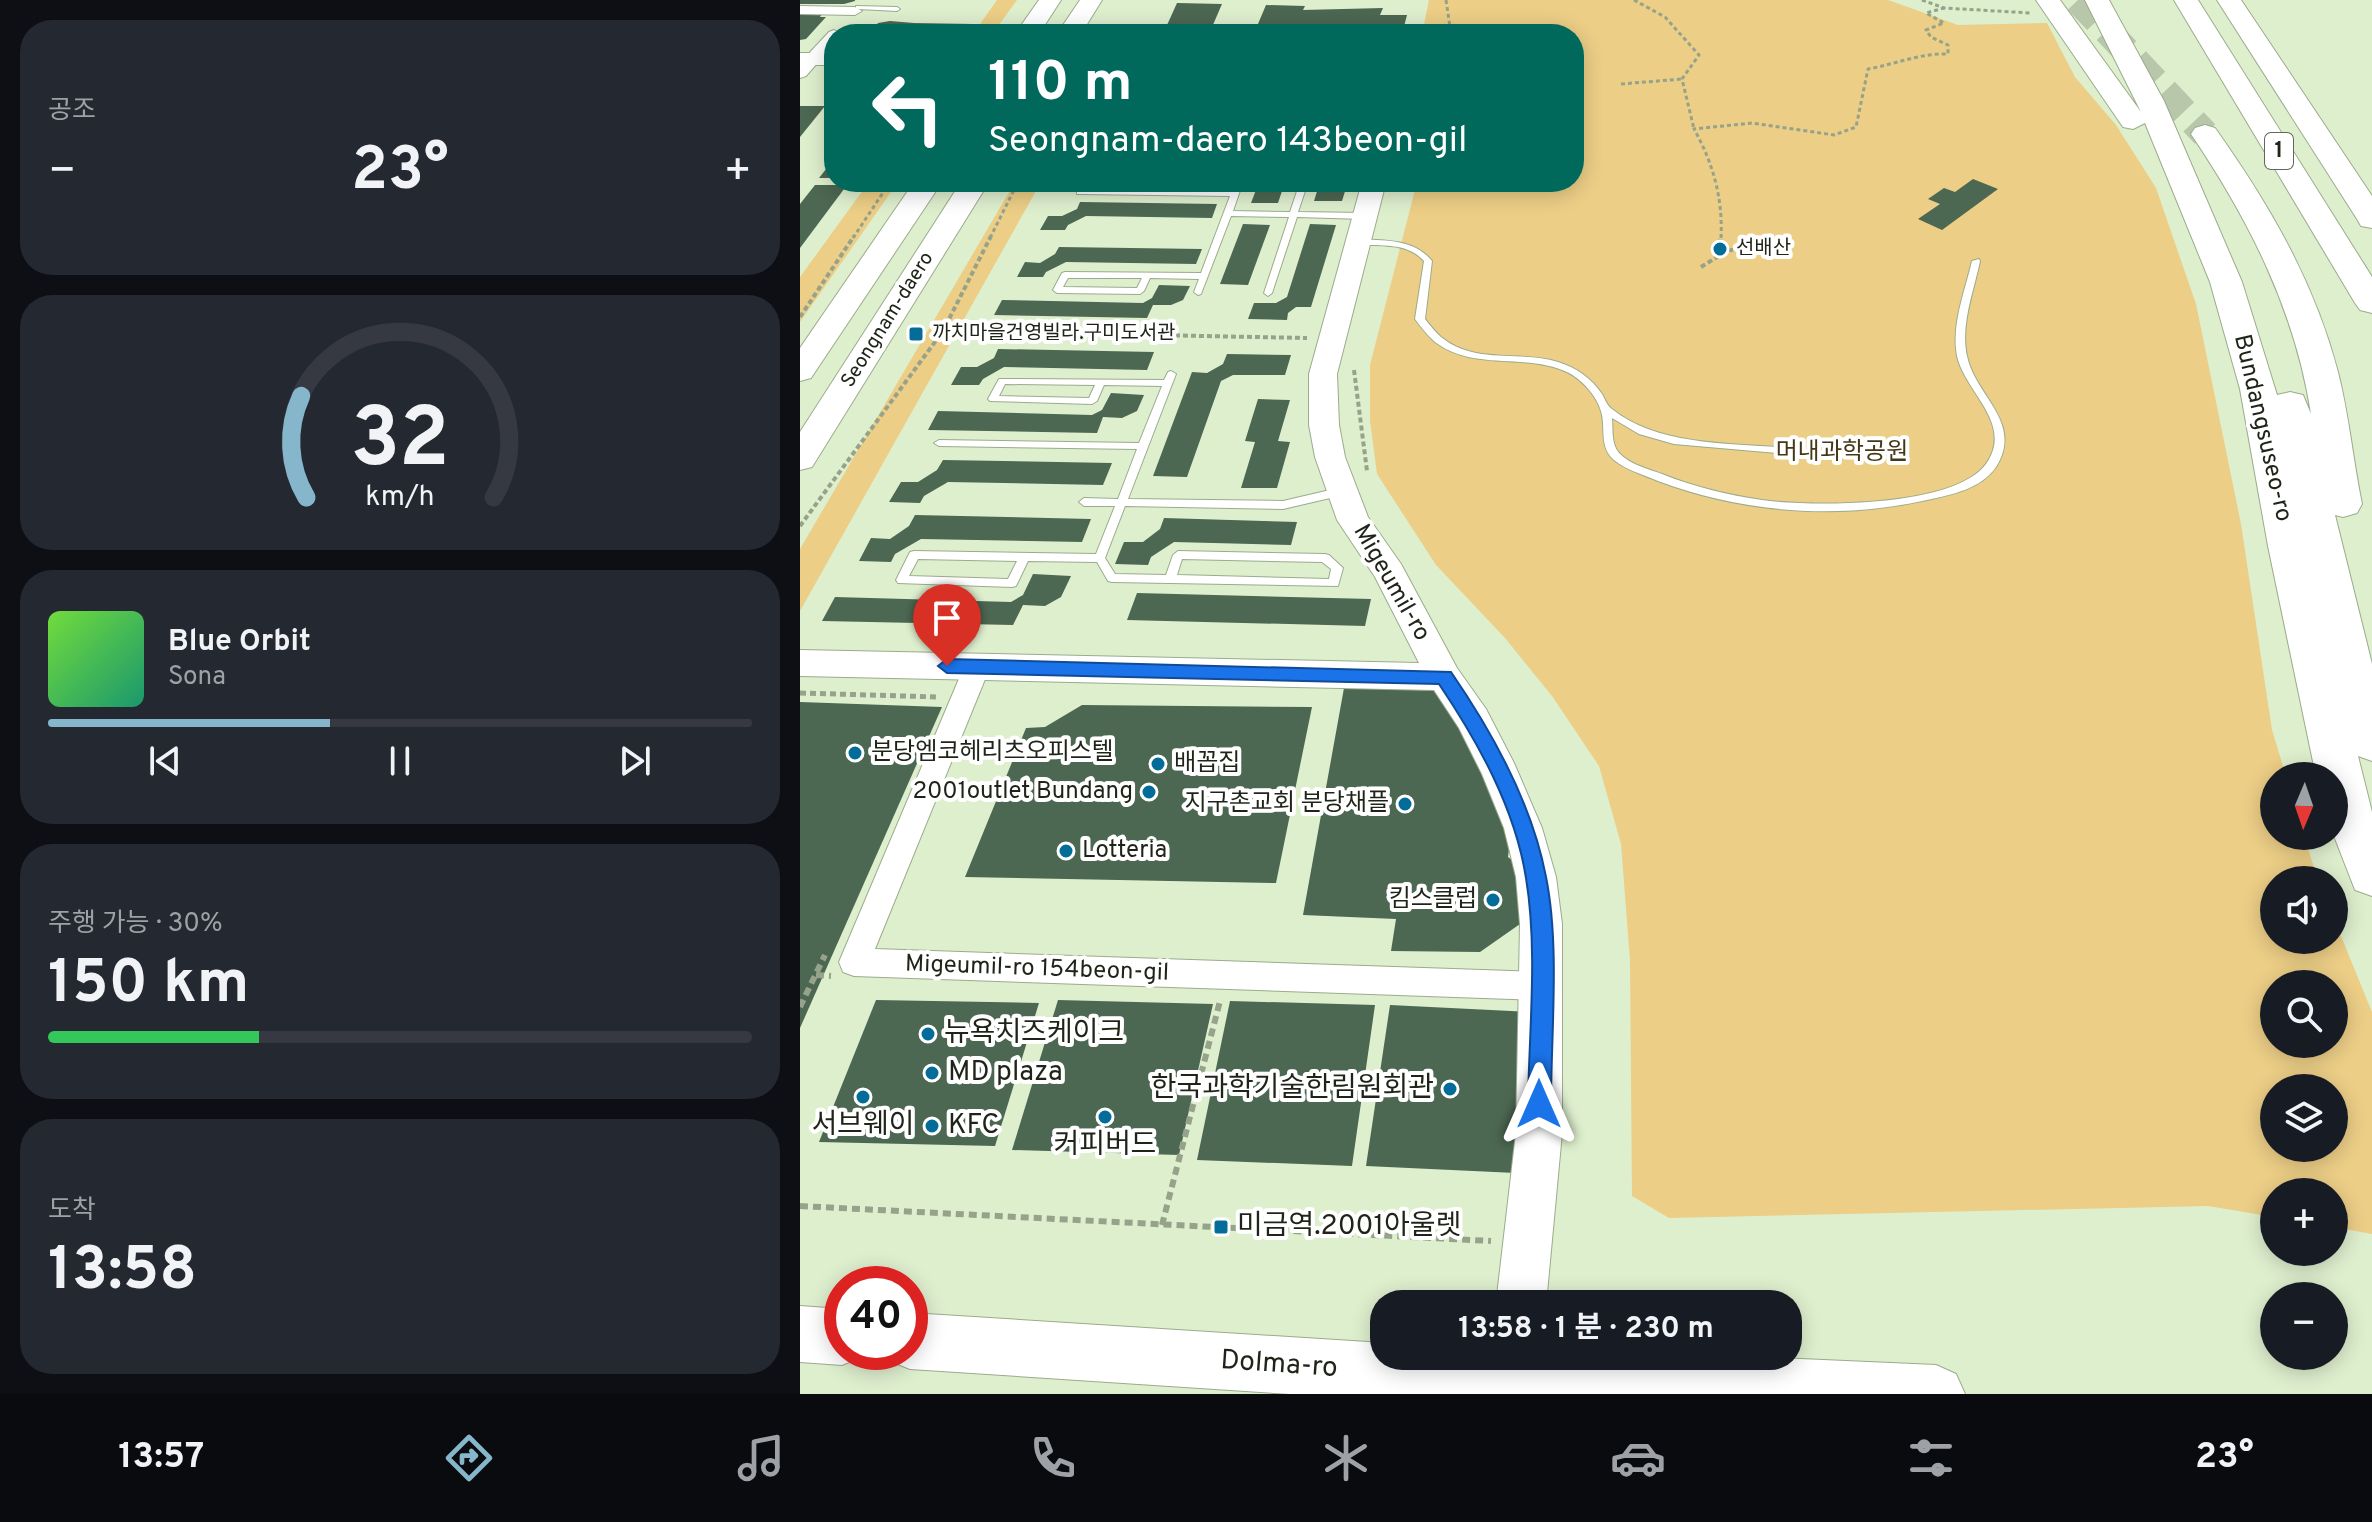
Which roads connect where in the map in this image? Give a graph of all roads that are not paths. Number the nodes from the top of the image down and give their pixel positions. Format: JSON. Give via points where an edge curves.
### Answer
{"nodes":[{"id":1,"x":1050,"y":0,"type":"edge"},
{"id":2,"x":1091,"y":0,"type":"edge"},
{"id":3,"x":2097,"y":0,"type":"edge"},
{"id":4,"x":2114,"y":0,"type":"edge"},
{"id":5,"x":2186,"y":0,"type":"edge"},
{"id":6,"x":2229,"y":0,"type":"edge"},
{"id":7,"x":859,"y":6,"type":"edge"},
{"id":8,"x":2053,"y":8,"type":"edge"},
{"id":9,"x":897,"y":9,"type":"dead end"},
{"id":10,"x":800,"y":10,"type":"edge"},
{"id":11,"x":843,"y":24,"type":"edge"},
{"id":12,"x":1034,"y":24,"type":"edge"},
{"id":13,"x":1075,"y":24,"type":"edge"},
{"id":14,"x":2205,"y":134,"type":"tunnel mouth"},
{"id":15,"x":921,"y":192,"type":"edge"},
{"id":16,"x":969,"y":192,"type":"edge"},
{"id":17,"x":1080,"y":192,"type":"dead end"},
{"id":18,"x":1301,"y":192,"type":"edge"},
{"id":19,"x":1234,"y":194,"type":"joint"},
{"id":20,"x":1228,"y":213,"type":"junction"},
{"id":21,"x":1366,"y":213,"type":"edge"},
{"id":22,"x":1294,"y":214,"type":"junction"},
{"id":23,"x":2372,"y":219,"type":"edge"},
{"id":24,"x":2198,"y":220,"type":"junction"},
{"id":25,"x":1976,"y":261,"type":"dead end"},
{"id":26,"x":1147,"y":276,"type":"junction"},
{"id":27,"x":1204,"y":276,"type":"junction"},
{"id":28,"x":1198,"y":292,"type":"dead end"},
{"id":29,"x":1268,"y":293,"type":"dead end"},
{"id":30,"x":2372,"y":303,"type":"edge"},
{"id":31,"x":800,"y":371,"type":"edge"},
{"id":32,"x":1101,"y":382,"type":"junction"},
{"id":33,"x":1606,"y":410,"type":"junction"},
{"id":34,"x":939,"y":443,"type":"dead end"},
{"id":35,"x":1143,"y":446,"type":"junction"},
{"id":36,"x":1788,"y":451,"type":"dead end"},
{"id":37,"x":800,"y":459,"type":"edge"},
{"id":38,"x":1356,"y":489,"type":"junction"},
{"id":39,"x":1084,"y":502,"type":"dead end"},
{"id":40,"x":1121,"y":502,"type":"junction"},
{"id":41,"x":1024,"y":557,"type":"junction"},
{"id":42,"x":1100,"y":558,"type":"junction"},
{"id":43,"x":1170,"y":579,"type":"junction"},
{"id":44,"x":800,"y":663,"type":"edge"},
{"id":45,"x":977,"y":667,"type":"junction"},
{"id":46,"x":1444,"y":677,"type":"junction"},
{"id":47,"x":2356,"y":688,"type":"junction"},
{"id":48,"x":2372,"y":743,"type":"edge"},
{"id":49,"x":2372,"y":875,"type":"edge"},
{"id":50,"x":1540,"y":986,"type":"junction"},
{"id":51,"x":1522,"y":1290,"type":"edge"},
{"id":52,"x":800,"y":1334,"type":"edge"},
{"id":53,"x":824,"y":1336,"type":"edge"},
{"id":54,"x":928,"y":1342,"type":"edge"},
{"id":55,"x":1514,"y":1377,"type":"edge"},
{"id":56,"x":1936,"y":1394,"type":"edge"}],
"edges":[{"from":1,"to":12,"type":"main road"},
{"from":2,"to":13,"type":"main road"},
{"from":3,"to":24,"type":"highway","name":"Bundangsuseo-ro","via":[[2150,101]]},
{"from":4,"to":47,"type":"highway","name":"Bundangsuseo-ro","via":[[2229,221],[2254,281],[2287,389]]},
{"from":5,"to":30,"type":"highway","number":"1"},
{"from":6,"to":23,"type":"highway","number":"1"},
{"from":7,"to":9,"type":"lane"},
{"from":7,"to":10,"type":"street"},
{"from":7,"to":11,"type":"street"},
{"from":8,"to":24,"type":"highway"},
{"from":14,"to":47,"type":"highway","via":[[2285,262],[2321,371],[2363,605]]},
{"from":15,"to":31,"type":"main road","name":"Seongnam-daero"},
{"from":16,"to":37,"type":"main road","name":"Seongnam-daero"},
{"from":17,"to":19,"type":"lane"},
{"from":18,"to":22,"type":"lane"},
{"from":19,"to":20,"type":"lane"},
{"from":20,"to":22,"type":"lane"},
{"from":20,"to":27,"type":"lane"},
{"from":21,"to":22,"type":"lane"},
{"from":21,"to":33,"type":"lane","via":[[1428,261],[1420,319],[1429,333],[1446,346],[1491,360],[1572,371],[1588,383]]},
{"from":21,"to":38,"type":"street","name":"Migeumil-ro","via":[[1323,374],[1330,457]]},
{"from":22,"to":29,"type":"lane"},
{"from":24,"to":49,"type":"highway","name":"Bundangsuseo-ro","via":[[2226,282],[2258,389],[2346,805]]},
{"from":25,"to":33,"type":"lane","via":[[1961,345],[1963,361],[1992,407],[1999,429],[1996,456],[1981,478],[1945,493],[1824,510],[1702,493],[1618,458],[1607,442]]},
{"from":26,"to":26,"type":"lane","via":[[1065,275],[1057,290],[1140,291]]},
{"from":26,"to":27,"type":"lane"},
{"from":27,"to":28,"type":"lane"},
{"from":32,"to":32,"type":"lane","via":[[1002,381],[993,399],[1092,401]]},
{"from":32,"to":35,"type":"lane","via":[[1169,379]]},
{"from":33,"to":36,"type":"lane","via":[[1643,432],[1674,441]]},
{"from":34,"to":35,"type":"lane"},
{"from":35,"to":40,"type":"lane"},
{"from":38,"to":40,"type":"lane","via":[[1283,505]]},
{"from":38,"to":46,"type":"street","name":"Migeumil-ro","via":[[1353,520],[1389,572]]},
{"from":39,"to":40,"type":"lane"},
{"from":40,"to":42,"type":"lane"},
{"from":41,"to":41,"type":"lane","via":[[914,555],[902,580],[1012,583]]},
{"from":41,"to":42,"type":"lane"},
{"from":42,"to":43,"type":"lane","via":[[1112,578]]},
{"from":43,"to":43,"type":"lane","via":[[1334,583],[1337,568],[1325,558],[1178,555]]},
{"from":44,"to":45,"type":"street"},
{"from":45,"to":46,"type":"street"},
{"from":45,"to":50,"type":"street","name":"Migeumil-ro 154beon-gil","via":[[854,962]]},
{"from":46,"to":50,"type":"street","name":"Migeumil-ro","via":[[1473,719],[1523,828],[1539,902]]},
{"from":47,"to":48,"type":"highway","name":"Bundangsuseo-ro"},
{"from":50,"to":51,"type":"street","name":"Migeumil-ro","via":[[1539,1133]]},
{"from":52,"to":53,"type":"main road"},
{"from":54,"to":55,"type":"main road","name":"Dolma-ro"},
{"from":55,"to":56,"type":"main road","name":"Dolma-ro"}]}
